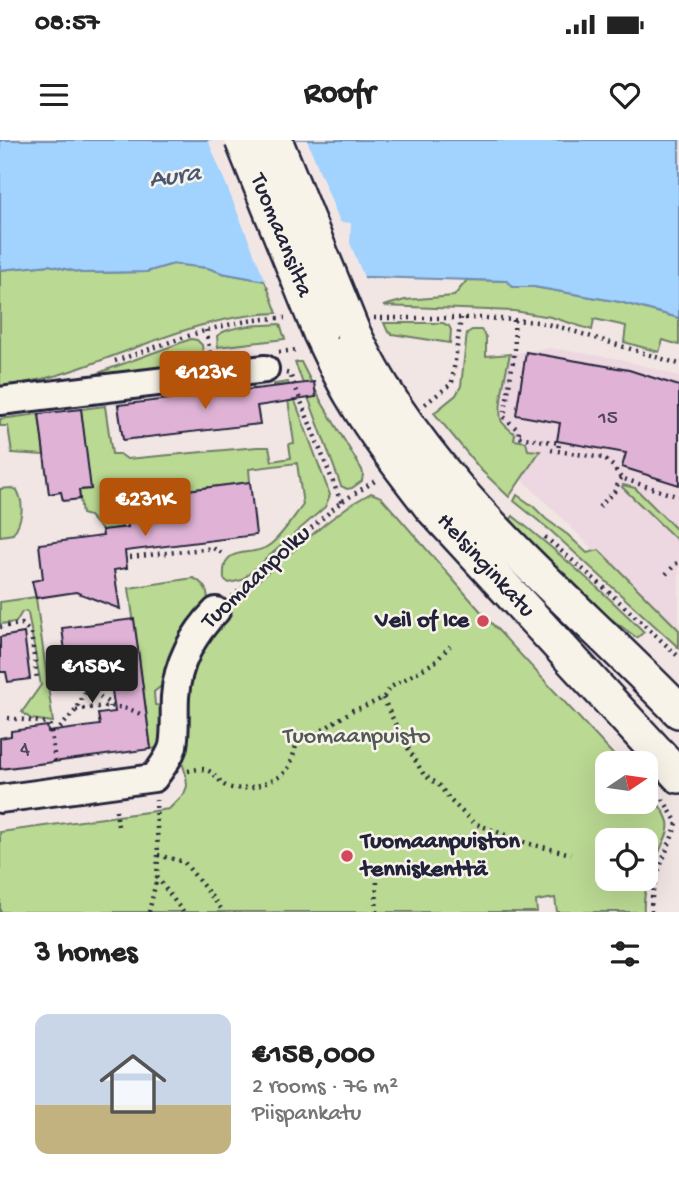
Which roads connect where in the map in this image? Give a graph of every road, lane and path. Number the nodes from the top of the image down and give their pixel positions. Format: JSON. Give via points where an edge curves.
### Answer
{"nodes":[{"id":1,"x":242,"y":140,"type":"edge"},
{"id":2,"x":275,"y":140,"type":"edge"},
{"id":3,"x":461,"y":318,"type":"dead end"},
{"id":4,"x":514,"y":320,"type":"dead end"},
{"id":5,"x":206,"y":330,"type":"dead end"},
{"id":6,"x":353,"y":332,"type":"joint"},
{"id":7,"x":311,"y":341,"type":"junction"},
{"id":8,"x":209,"y":349,"type":"dead end"},
{"id":9,"x":267,"y":362,"type":"joint"},
{"id":10,"x":296,"y":386,"type":"dead end"},
{"id":11,"x":433,"y":398,"type":"dead end"},
{"id":12,"x":0,"y":401,"type":"edge"},
{"id":13,"x":551,"y":450,"type":"dead end"},
{"id":14,"x":558,"y":451,"type":"junction"},
{"id":15,"x":621,"y":478,"type":"junction"},
{"id":16,"x":375,"y":481,"type":"dead end"},
{"id":17,"x":679,"y":497,"type":"edge"},
{"id":18,"x":341,"y":502,"type":"junction"},
{"id":19,"x":599,"y":507,"type":"dead end"},
{"id":20,"x":538,"y":532,"type":"dead end"},
{"id":21,"x":222,"y":553,"type":"dead end"},
{"id":22,"x":130,"y":557,"type":"dead end"},
{"id":23,"x":679,"y":561,"type":"edge"},
{"id":24,"x":666,"y":574,"type":"dead end"},
{"id":25,"x":216,"y":611,"type":"joint"},
{"id":26,"x":0,"y":627,"type":"edge"},
{"id":27,"x":450,"y":646,"type":"dead end"},
{"id":28,"x":679,"y":657,"type":"edge"},
{"id":29,"x":66,"y":672,"type":"junction"},
{"id":30,"x":54,"y":674,"type":"dead end"},
{"id":31,"x":37,"y":679,"type":"dead end"},
{"id":32,"x":89,"y":688,"type":"junction"},
{"id":33,"x":383,"y":698,"type":"junction"},
{"id":34,"x":109,"y":707,"type":"junction"},
{"id":35,"x":76,"y":710,"type":"junction"},
{"id":36,"x":679,"y":711,"type":"edge"},
{"id":37,"x":142,"y":715,"type":"dead end"},
{"id":38,"x":8,"y":718,"type":"dead end"},
{"id":39,"x":60,"y":728,"type":"dead end"},
{"id":40,"x":55,"y":761,"type":"dead end"},
{"id":41,"x":180,"y":772,"type":"dead end"},
{"id":42,"x":679,"y":776,"type":"edge"},
{"id":43,"x":153,"y":778,"type":"junction"},
{"id":44,"x":0,"y":799,"type":"edge"},
{"id":45,"x":116,"y":810,"type":"dead end"},
{"id":46,"x":677,"y":822,"type":"dead end"},
{"id":47,"x":118,"y":826,"type":"dead end"},
{"id":48,"x":571,"y":854,"type":"dead end"},
{"id":49,"x":158,"y":855,"type":"junction"},
{"id":50,"x":157,"y":877,"type":"junction"},
{"id":51,"x":377,"y":881,"type":"dead end"},
{"id":52,"x":149,"y":912,"type":"edge"},
{"id":53,"x":183,"y":912,"type":"edge"},
{"id":54,"x":225,"y":912,"type":"edge"},
{"id":55,"x":376,"y":912,"type":"edge"},
{"id":56,"x":651,"y":912,"type":"edge"}],
"edges":[{"from":1,"to":7,"type":"main road","name":"Tuomaansilta","bridge":true},
{"from":2,"to":6,"type":"main road","name":"Tuomaansilta","bridge":true},
{"from":3,"to":11,"type":"path","via":[[452,382]]},
{"from":4,"to":14,"type":"path","via":[[515,349],[504,416],[519,431],[518,437],[559,443]]},
{"from":5,"to":8,"type":"path"},
{"from":6,"to":36,"type":"main road","name":"Helsinginkatu","via":[[387,394],[439,467],[493,527]]},
{"from":7,"to":9,"type":"path"},
{"from":7,"to":42,"type":"main road","name":"Helsinginkatu","via":[[424,497]]},
{"from":9,"to":12,"type":"street"},
{"from":10,"to":18,"type":"path"},
{"from":13,"to":14,"type":"path"},
{"from":14,"to":15,"type":"path","via":[[603,458]]},
{"from":15,"to":17,"type":"path"},
{"from":15,"to":19,"type":"path"},
{"from":16,"to":18,"type":"path","name":"Tuomaanpolku"},
{"from":18,"to":25,"type":"path","name":"Tuomaanpolku"},
{"from":20,"to":28,"type":"path"},
{"from":21,"to":22,"type":"path","via":[[214,548]]},
{"from":23,"to":24,"type":"path"},
{"from":25,"to":43,"type":"street","name":"Tuomaanpolku","via":[[183,659],[175,693],[173,747]]},
{"from":26,"to":31,"type":"path","via":[[22,624],[31,633]]},
{"from":27,"to":33,"type":"path","via":[[435,662],[391,687]]},
{"from":29,"to":30,"type":"path"},
{"from":29,"to":32,"type":"path"},
{"from":29,"to":32,"type":"path","via":[[99,662]]},
{"from":32,"to":34,"type":"path"},
{"from":32,"to":35,"type":"path"},
{"from":33,"to":41,"type":"path","via":[[297,743],[287,770],[253,788],[226,787],[203,768]]},
{"from":33,"to":48,"type":"path","via":[[424,775],[474,823]]},
{"from":34,"to":35,"type":"path"},
{"from":34,"to":37,"type":"path"},
{"from":35,"to":39,"type":"path"},
{"from":38,"to":40,"type":"path","via":[[47,723]]},
{"from":43,"to":44,"type":"street"},
{"from":43,"to":49,"type":"path"},
{"from":45,"to":47,"type":"path"},
{"from":46,"to":56,"type":"path","via":[[655,879]]},
{"from":49,"to":50,"type":"path"},
{"from":49,"to":54,"type":"path","via":[[184,862]]},
{"from":50,"to":52,"type":"path"},
{"from":50,"to":53,"type":"path"},
{"from":51,"to":55,"type":"path"}]}
